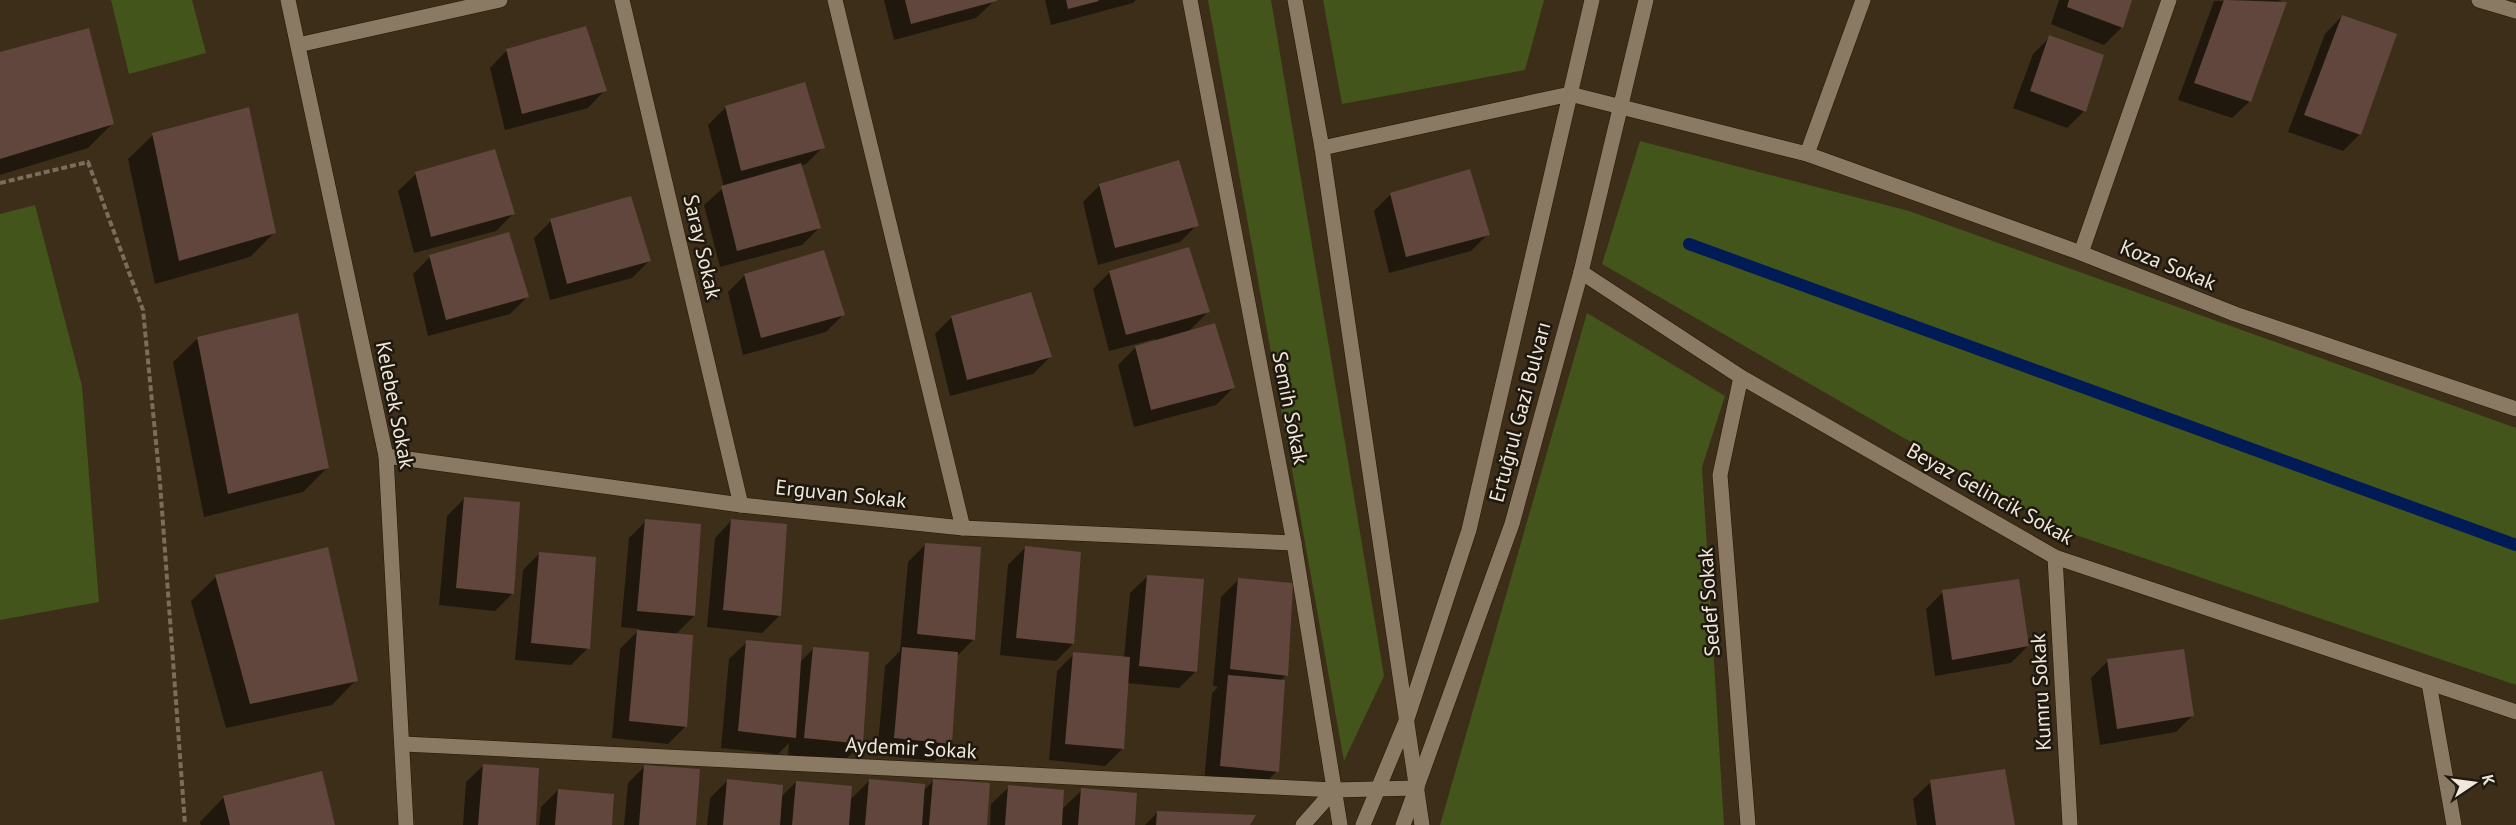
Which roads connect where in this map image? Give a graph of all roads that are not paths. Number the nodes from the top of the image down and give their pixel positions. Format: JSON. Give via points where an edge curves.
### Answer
{"nodes":[{"id":1,"x":288,"y":0,"type":"edge"},
{"id":2,"x":500,"y":0,"type":"edge"},
{"id":3,"x":622,"y":0,"type":"edge"},
{"id":4,"x":835,"y":0,"type":"edge"},
{"id":5,"x":1190,"y":0,"type":"edge"},
{"id":6,"x":1295,"y":0,"type":"edge"},
{"id":7,"x":1592,"y":0,"type":"edge"},
{"id":8,"x":1646,"y":0,"type":"edge"},
{"id":9,"x":1863,"y":0,"type":"edge"},
{"id":10,"x":2169,"y":0,"type":"edge"},
{"id":11,"x":2479,"y":0,"type":"edge"},
{"id":12,"x":2516,"y":11,"type":"edge"},
{"id":13,"x":298,"y":45,"type":"junction"},
{"id":14,"x":1570,"y":94,"type":"junction"},
{"id":15,"x":1621,"y":105,"type":"junction"},
{"id":16,"x":1322,"y":148,"type":"junction"},
{"id":17,"x":1807,"y":154,"type":"junction"},
{"id":18,"x":2081,"y":253,"type":"junction"},
{"id":19,"x":1581,"y":272,"type":"junction"},
{"id":20,"x":1741,"y":377,"type":"junction"},
{"id":21,"x":2516,"y":409,"type":"edge"},
{"id":22,"x":386,"y":456,"type":"junction"},
{"id":23,"x":741,"y":505,"type":"junction"},
{"id":24,"x":963,"y":528,"type":"junction"},
{"id":25,"x":1294,"y":543,"type":"junction"},
{"id":26,"x":2055,"y":557,"type":"junction"},
{"id":27,"x":2429,"y":683,"type":"junction"},
{"id":28,"x":2516,"y":712,"type":"edge"},
{"id":29,"x":1407,"y":719,"type":"junction"},
{"id":30,"x":404,"y":744,"type":"junction"},
{"id":31,"x":1378,"y":788,"type":"junction"},
{"id":32,"x":1417,"y":788,"type":"junction"},
{"id":33,"x":1334,"y":790,"type":"junction"},
{"id":34,"x":406,"y":825,"type":"edge"},
{"id":35,"x":1303,"y":825,"type":"edge"},
{"id":36,"x":1340,"y":825,"type":"edge"},
{"id":37,"x":1363,"y":825,"type":"edge"},
{"id":38,"x":1403,"y":825,"type":"edge"},
{"id":39,"x":1422,"y":825,"type":"edge"},
{"id":40,"x":1748,"y":825,"type":"edge"},
{"id":41,"x":2070,"y":825,"type":"edge"},
{"id":42,"x":2454,"y":825,"type":"edge"}],
"edges":[{"from":1,"to":13,"type":"street","name":"Kelebek Sokak"},
{"from":2,"to":13,"type":"street"},
{"from":3,"to":23,"type":"street","name":"Saray Sokak"},
{"from":4,"to":24,"type":"street"},
{"from":5,"to":25,"type":"street","name":"Semih Sokak"},
{"from":6,"to":16,"type":"street"},
{"from":7,"to":14,"type":"street","name":"Ertuğrul Gazi Bulvarı"},
{"from":8,"to":15,"type":"street","name":"Ertuğrul Gazi Bulvarı"},
{"from":9,"to":17,"type":"street"},
{"from":10,"to":18,"type":"street"},
{"from":11,"to":12,"type":"street"},
{"from":13,"to":22,"type":"street","name":"Kelebek Sokak"},
{"from":14,"to":15,"type":"street","name":"Koza Sokak"},
{"from":14,"to":16,"type":"street"},
{"from":14,"to":29,"type":"street","name":"Ertuğrul Gazi Bulvarı","via":[[1469,530]]},
{"from":15,"to":17,"type":"street","name":"Koza Sokak"},
{"from":15,"to":19,"type":"street","name":"Ertuğrul Gazi Bulvarı"},
{"from":16,"to":29,"type":"street"},
{"from":17,"to":18,"type":"street","name":"Koza Sokak"},
{"from":18,"to":21,"type":"street","name":"Koza Sokak","via":[[2235,314]]},
{"from":19,"to":20,"type":"street","name":"Beyaz Gelincik Sokak"},
{"from":19,"to":32,"type":"street","name":"Ertuğrul Gazi Bulvarı","via":[[1512,524]]},
{"from":20,"to":26,"type":"street","name":"Beyaz Gelincik Sokak"},
{"from":20,"to":40,"type":"street","name":"Sedef Sokak","via":[[1720,476]]},
{"from":22,"to":23,"type":"street","name":"Erguvan Sokak"},
{"from":22,"to":30,"type":"street","name":"Kelebek Sokak"},
{"from":23,"to":24,"type":"street","name":"Erguvan Sokak"},
{"from":24,"to":25,"type":"street","name":"Erguvan Sokak"},
{"from":25,"to":33,"type":"street","name":"Semih Sokak"},
{"from":26,"to":27,"type":"street","name":"Beyaz Gelincik Sokak"},
{"from":26,"to":41,"type":"street","name":"Kumru Sokak"},
{"from":27,"to":28,"type":"street","name":"Beyaz Gelincik Sokak"},
{"from":27,"to":42,"type":"street"},
{"from":29,"to":31,"type":"street","name":"Ertuğrul Gazi Bulvarı"},
{"from":29,"to":32,"type":"street"},
{"from":30,"to":33,"type":"street","name":"Aydemir Sokak"},
{"from":30,"to":34,"type":"street","name":"Kelebek Sokak"},
{"from":31,"to":32,"type":"street","name":"Aydemir Sokak"},
{"from":31,"to":33,"type":"street","name":"Aydemir Sokak"},
{"from":31,"to":37,"type":"street","name":"Ertuğrul Gazi Bulvarı"},
{"from":32,"to":38,"type":"street","name":"Ertuğrul Gazi Bulvarı"},
{"from":32,"to":39,"type":"street"},
{"from":33,"to":35,"type":"street"},
{"from":33,"to":36,"type":"street","name":"Semih Sokak"}]}
